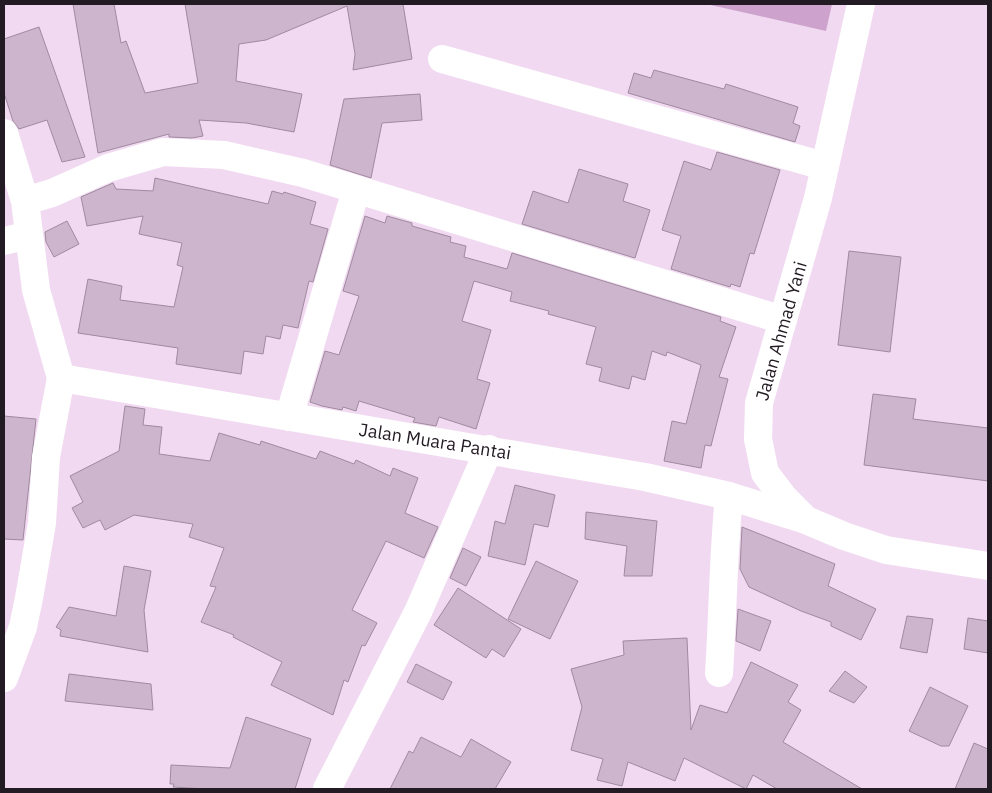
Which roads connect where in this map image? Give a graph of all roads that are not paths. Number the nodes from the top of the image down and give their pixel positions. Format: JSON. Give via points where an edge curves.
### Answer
{"nodes":[{"id":1,"x":861,"y":4,"type":"edge"},
{"id":2,"x":442,"y":58,"type":"dead end"},
{"id":3,"x":4,"y":133,"type":"edge"},
{"id":4,"x":824,"y":166,"type":"junction"},
{"id":5,"x":356,"y":190,"type":"junction"},
{"id":6,"x":24,"y":201,"type":"junction"},
{"id":7,"x":16,"y":238,"type":"edge"},
{"id":8,"x":783,"y":320,"type":"junction"},
{"id":9,"x":60,"y":378,"type":"junction"},
{"id":10,"x":289,"y":417,"type":"junction"},
{"id":11,"x":489,"y":450,"type":"junction"},
{"id":12,"x":729,"y":496,"type":"junction"},
{"id":13,"x":806,"y":520,"type":"junction"},
{"id":14,"x":988,"y":566,"type":"edge"},
{"id":15,"x":720,"y":674,"type":"dead end"},
{"id":16,"x":4,"y":678,"type":"edge"},
{"id":17,"x":327,"y":789,"type":"edge"}],
"edges":[{"from":1,"to":4,"type":"main road","name":"Jalan Ahmad Yani"},
{"from":2,"to":4,"type":"main road"},
{"from":3,"to":6,"type":"main road"},
{"from":4,"to":8,"type":"main road","name":"Jalan Ahmad Yani"},
{"from":5,"to":6,"type":"main road","via":[[251,160],[224,155],[163,152],[108,168],[52,193]]},
{"from":5,"to":8,"type":"main road"},
{"from":5,"to":10,"type":"main road"},
{"from":6,"to":7,"type":"main road"},
{"from":7,"to":9,"type":"main road","via":[[36,290]]},
{"from":8,"to":13,"type":"main road","name":"Jalan Ahmad Yani","via":[[759,403],[758,439],[765,473]]},
{"from":9,"to":10,"type":"main road","name":"Jalan Muara Pantai"},
{"from":9,"to":16,"type":"main road","via":[[46,456],[42,523],[23,627]]},
{"from":10,"to":11,"type":"main road","name":"Jalan Muara Pantai"},
{"from":11,"to":12,"type":"main road","name":"Jalan Muara Pantai","via":[[645,477]]},
{"from":11,"to":17,"type":"main road","via":[[418,612]]},
{"from":12,"to":13,"type":"main road","name":"Jalan Muara Pantai"},
{"from":12,"to":15,"type":"main road","via":[[723,559]]},
{"from":13,"to":14,"type":"main road","name":"Jalan Ahmad Yani","via":[[886,550]]}]}
